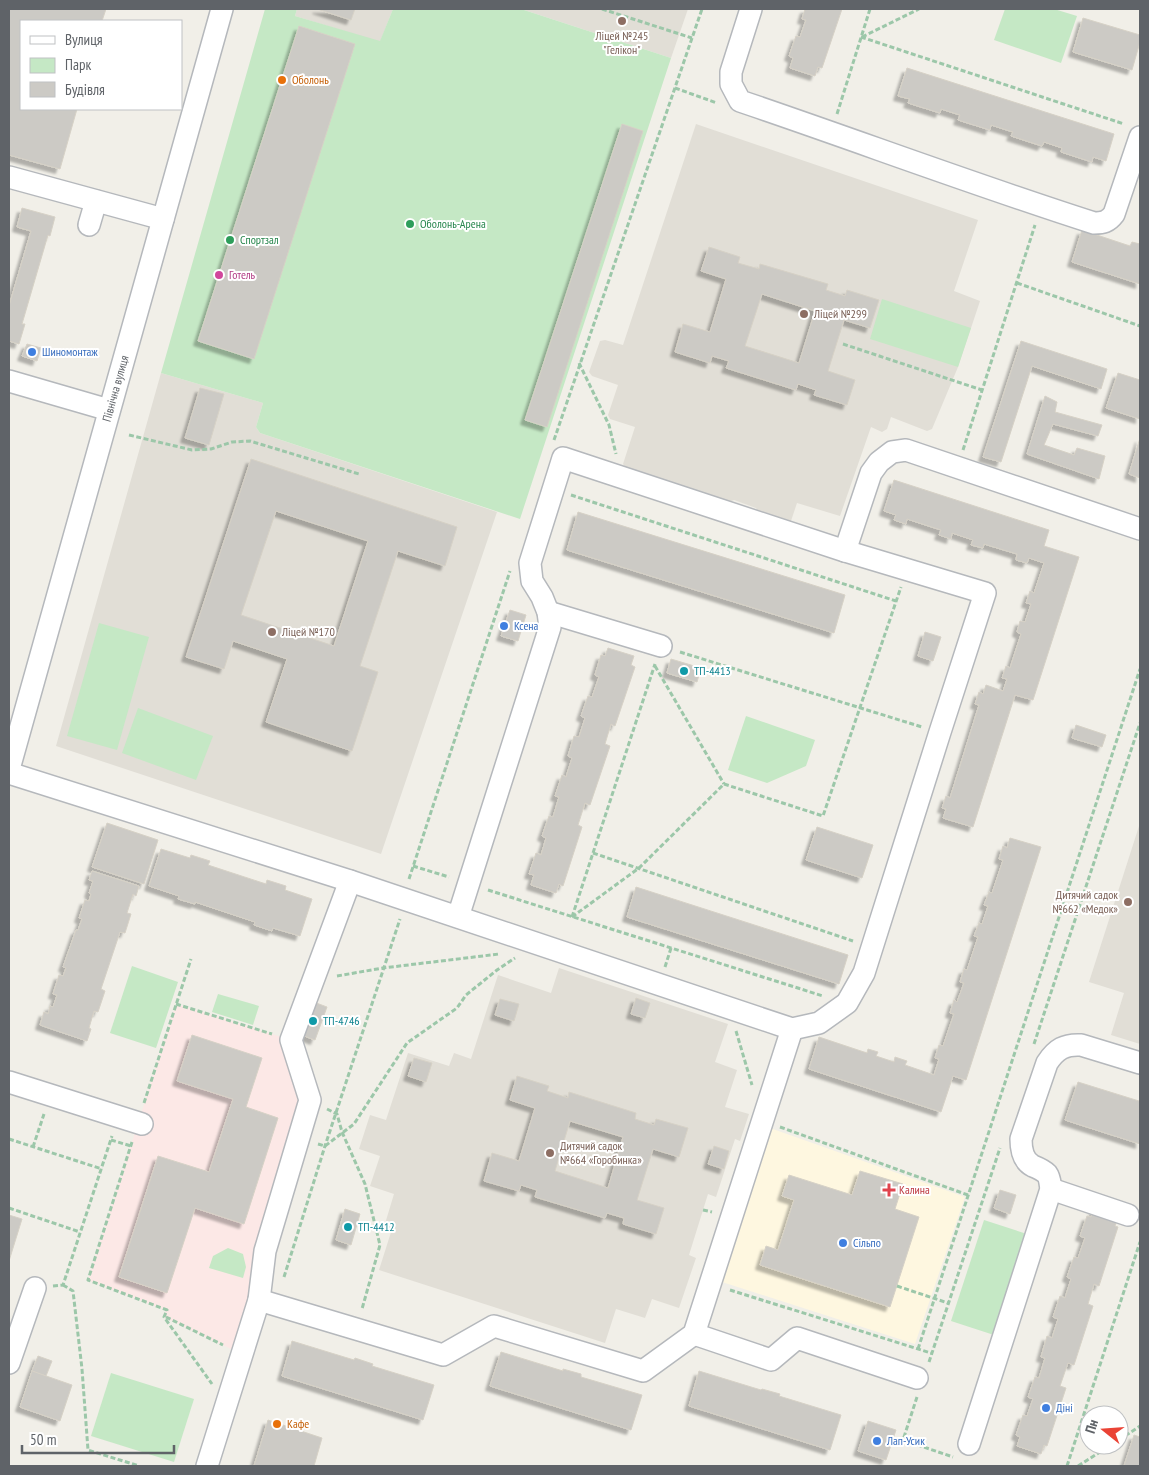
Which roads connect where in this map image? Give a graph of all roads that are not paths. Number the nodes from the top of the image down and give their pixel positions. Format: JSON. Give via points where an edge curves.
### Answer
{"nodes":[{"id":1,"x":222,"y":9,"type":"edge"},
{"id":2,"x":751,"y":9,"type":"edge"},
{"id":3,"x":1136,"y":132,"type":"edge"},
{"id":4,"x":9,"y":177,"type":"edge"},
{"id":5,"x":96,"y":201,"type":"junction"},
{"id":6,"x":163,"y":219,"type":"junction"},
{"id":7,"x":89,"y":225,"type":"dead end"},
{"id":8,"x":9,"y":380,"type":"edge"},
{"id":9,"x":109,"y":410,"type":"junction"},
{"id":10,"x":1140,"y":529,"type":"edge"},
{"id":11,"x":845,"y":551,"type":"junction"},
{"id":12,"x":548,"y":612,"type":"junction"},
{"id":13,"x":658,"y":655,"type":"road end"},
{"id":14,"x":9,"y":769,"type":"edge"},
{"id":15,"x":9,"y":773,"type":"edge"},
{"id":16,"x":350,"y":881,"type":"junction"},
{"id":17,"x":458,"y":917,"type":"junction"},
{"id":18,"x":792,"y":1029,"type":"junction"},
{"id":19,"x":1140,"y":1063,"type":"edge"},
{"id":20,"x":9,"y":1082,"type":"edge"},
{"id":21,"x":142,"y":1124,"type":"dead end"},
{"id":22,"x":1051,"y":1189,"type":"junction"},
{"id":23,"x":1128,"y":1215,"type":"dead end"},
{"id":24,"x":35,"y":1288,"type":"road end"},
{"id":25,"x":259,"y":1300,"type":"junction"},
{"id":26,"x":694,"y":1334,"type":"junction"},
{"id":27,"x":9,"y":1363,"type":"edge"},
{"id":28,"x":917,"y":1378,"type":"dead end"},
{"id":29,"x":961,"y":1450,"type":"road end"},
{"id":30,"x":208,"y":1466,"type":"edge"}],
"edges":[{"from":1,"to":6,"type":"street","name":"Північна вулиця"},
{"from":2,"to":3,"type":"street","via":[[731,72],[731,84],[740,101],[1094,223],[1109,220],[1114,214]]},
{"from":4,"to":5,"type":"street"},
{"from":5,"to":6,"type":"street"},
{"from":5,"to":7,"type":"street"},
{"from":6,"to":9,"type":"street","name":"Північна вулиця"},
{"from":8,"to":9,"type":"street","via":[[42,385]]},
{"from":9,"to":14,"type":"street","name":"Північна вулиця"},
{"from":10,"to":11,"type":"street","via":[[906,450],[892,452],[871,473]]},
{"from":11,"to":12,"type":"street","via":[[563,458],[530,563],[532,581]]},
{"from":11,"to":18,"type":"street","via":[[985,593],[864,973],[847,1003],[819,1023]]},
{"from":12,"to":13,"type":"street"},
{"from":12,"to":17,"type":"street","via":[[550,627]]},
{"from":15,"to":16,"type":"street"},
{"from":16,"to":17,"type":"street"},
{"from":16,"to":25,"type":"street","via":[[291,1040],[310,1100],[265,1251]]},
{"from":17,"to":18,"type":"street"},
{"from":18,"to":26,"type":"street"},
{"from":19,"to":22,"type":"street","via":[[1081,1045],[1071,1044],[1052,1054],[1021,1138],[1025,1158],[1046,1173]]},
{"from":20,"to":21,"type":"street"},
{"from":22,"to":23,"type":"street"},
{"from":22,"to":29,"type":"street"},
{"from":24,"to":27,"type":"street"},
{"from":25,"to":26,"type":"street","via":[[443,1355],[494,1326],[643,1371]]},
{"from":25,"to":30,"type":"street"},
{"from":26,"to":28,"type":"street","via":[[770,1360],[797,1338]]}]}
